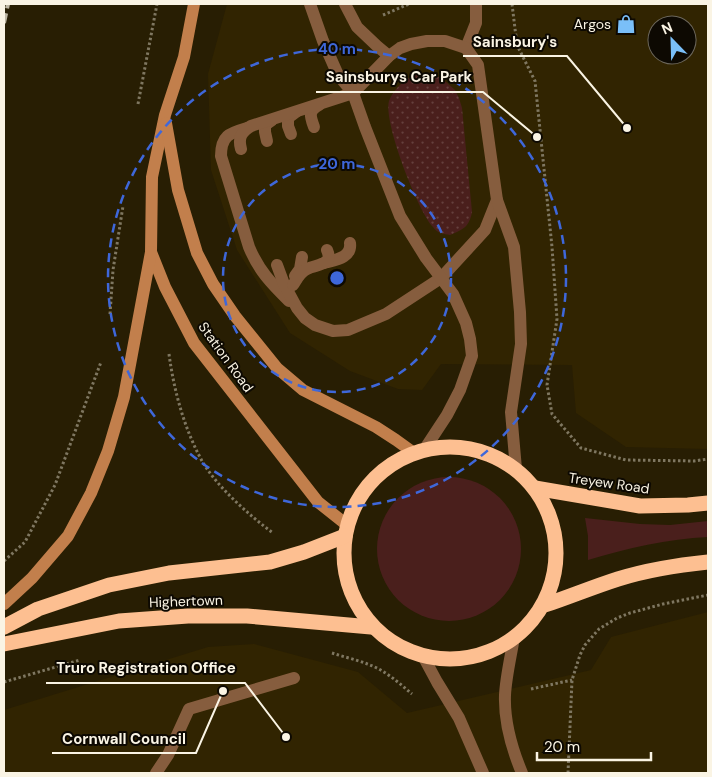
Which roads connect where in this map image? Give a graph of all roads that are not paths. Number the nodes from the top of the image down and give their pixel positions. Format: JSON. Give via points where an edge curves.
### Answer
{"nodes":[{"id":1,"x":194,"y":4,"type":"edge"},
{"id":2,"x":310,"y":4,"type":"edge"},
{"id":3,"x":346,"y":4,"type":"edge"},
{"id":4,"x":476,"y":4,"type":"edge"},
{"id":5,"x":466,"y":48,"type":"junction"},
{"id":6,"x":389,"y":56,"type":"junction"},
{"id":7,"x":353,"y":93,"type":"junction"},
{"id":8,"x":319,"y":105,"type":"junction"},
{"id":9,"x":296,"y":112,"type":"junction"},
{"id":10,"x":165,"y":115,"type":"junction"},
{"id":11,"x":273,"y":120,"type":"junction"},
{"id":12,"x":251,"y":126,"type":"junction"},
{"id":13,"x":314,"y":127,"type":"dead end"},
{"id":14,"x":291,"y":134,"type":"dead end"},
{"id":15,"x":267,"y":141,"type":"dead end"},
{"id":16,"x":241,"y":150,"type":"dead end"},
{"id":17,"x":497,"y":200,"type":"junction"},
{"id":18,"x":350,"y":243,"type":"dead end"},
{"id":19,"x":327,"y":250,"type":"dead end"},
{"id":20,"x":151,"y":252,"type":"junction"},
{"id":21,"x":302,"y":257,"type":"dead end"},
{"id":22,"x":324,"y":263,"type":"junction"},
{"id":23,"x":277,"y":265,"type":"dead end"},
{"id":24,"x":441,"y":278,"type":"junction"},
{"id":25,"x":293,"y":285,"type":"junction"},
{"id":26,"x":297,"y":308,"type":"junction"},
{"id":27,"x":419,"y":451,"type":"junction"},
{"id":28,"x":516,"y":469,"type":"junction"},
{"id":29,"x":536,"y":488,"type":"junction"},
{"id":30,"x":708,"y":503,"type":"edge"},
{"id":31,"x":346,"y":530,"type":"junction"},
{"id":32,"x":708,"y":562,"type":"edge"},
{"id":33,"x":4,"y":604,"type":"edge"},
{"id":34,"x":545,"y":605,"type":"junction"},
{"id":35,"x":4,"y":627,"type":"edge"},
{"id":36,"x":371,"y":627,"type":"junction"},
{"id":37,"x":514,"y":637,"type":"junction"},
{"id":38,"x":4,"y":644,"type":"edge"},
{"id":39,"x":423,"y":656,"type":"junction"},
{"id":40,"x":294,"y":678,"type":"dead end"},
{"id":41,"x":156,"y":773,"type":"edge"},
{"id":42,"x":483,"y":773,"type":"edge"},
{"id":43,"x":522,"y":773,"type":"edge"}],
"edges":[{"from":1,"to":10,"type":"street","name":"Station Road","via":[[184,58]]},
{"from":2,"to":7,"type":"lane","via":[[338,75]]},
{"from":3,"to":6,"type":"lane","via":[[357,27]]},
{"from":4,"to":5,"type":"lane","via":[[476,23]]},
{"from":5,"to":6,"type":"lane","via":[[446,41],[428,40],[400,48]]},
{"from":5,"to":17,"type":"lane","via":[[478,65]]},
{"from":6,"to":7,"type":"lane"},
{"from":7,"to":8,"type":"lane"},
{"from":7,"to":24,"type":"lane","via":[[400,216]]},
{"from":8,"to":9,"type":"lane"},
{"from":8,"to":13,"type":"lane","via":[[310,114]]},
{"from":9,"to":11,"type":"lane"},
{"from":9,"to":14,"type":"lane","via":[[288,118]]},
{"from":10,"to":20,"type":"street","name":"Station Road","via":[[152,177]]},
{"from":10,"to":27,"type":"street","name":"Station Road","via":[[178,190],[198,253],[213,284],[235,316],[277,368],[303,390]]},
{"from":11,"to":12,"type":"lane"},
{"from":11,"to":15,"type":"lane","via":[[265,126]]},
{"from":12,"to":16,"type":"lane","via":[[240,137]]},
{"from":12,"to":26,"type":"lane","via":[[226,137],[221,156],[254,258],[270,282]]},
{"from":17,"to":24,"type":"lane","via":[[485,230]]},
{"from":17,"to":28,"type":"lane","via":[[514,247],[520,312],[521,344],[511,412]]},
{"from":18,"to":22,"type":"lane","via":[[346,256]]},
{"from":19,"to":22,"type":"lane","via":[[328,259]]},
{"from":20,"to":31,"type":"street","name":"Station Road","via":[[194,343],[318,502]]},
{"from":20,"to":33,"type":"street","via":[[124,397],[92,493],[68,536],[32,578]]},
{"from":21,"to":25,"type":"lane"},
{"from":22,"to":25,"type":"lane","via":[[307,268]]},
{"from":23,"to":26,"type":"lane"},
{"from":24,"to":26,"type":"lane","via":[[386,314],[348,330],[315,325]]},
{"from":24,"to":27,"type":"lane","via":[[453,294],[466,323],[472,356],[447,415]]},
{"from":25,"to":26,"type":"lane"},
{"from":27,"to":28,"type":"highway","via":[[461,448],[490,454]]},
{"from":27,"to":31,"type":"highway","via":[[392,465],[372,481],[357,502]]},
{"from":28,"to":29,"type":"highway"},
{"from":29,"to":30,"type":"highway","name":"Treyew Road","via":[[640,506]]},
{"from":29,"to":34,"type":"highway","via":[[552,518],[558,552],[554,586]]},
{"from":31,"to":35,"type":"highway","name":"Highertown","via":[[304,552],[270,562],[169,573],[109,585],[38,609]]},
{"from":31,"to":36,"type":"highway","via":[[344,569],[353,600]]},
{"from":32,"to":34,"type":"highway","via":[[618,579]]},
{"from":34,"to":37,"type":"highway"},
{"from":36,"to":38,"type":"highway","name":"Highertown","via":[[247,616],[188,616],[119,621]]},
{"from":36,"to":39,"type":"highway","via":[[391,642]]},
{"from":37,"to":39,"type":"highway","via":[[472,655]]},
{"from":37,"to":43,"type":"lane","via":[[506,695],[507,720]]},
{"from":39,"to":42,"type":"lane","via":[[459,718]]},
{"from":40,"to":41,"type":"lane","via":[[189,709]]}]}
